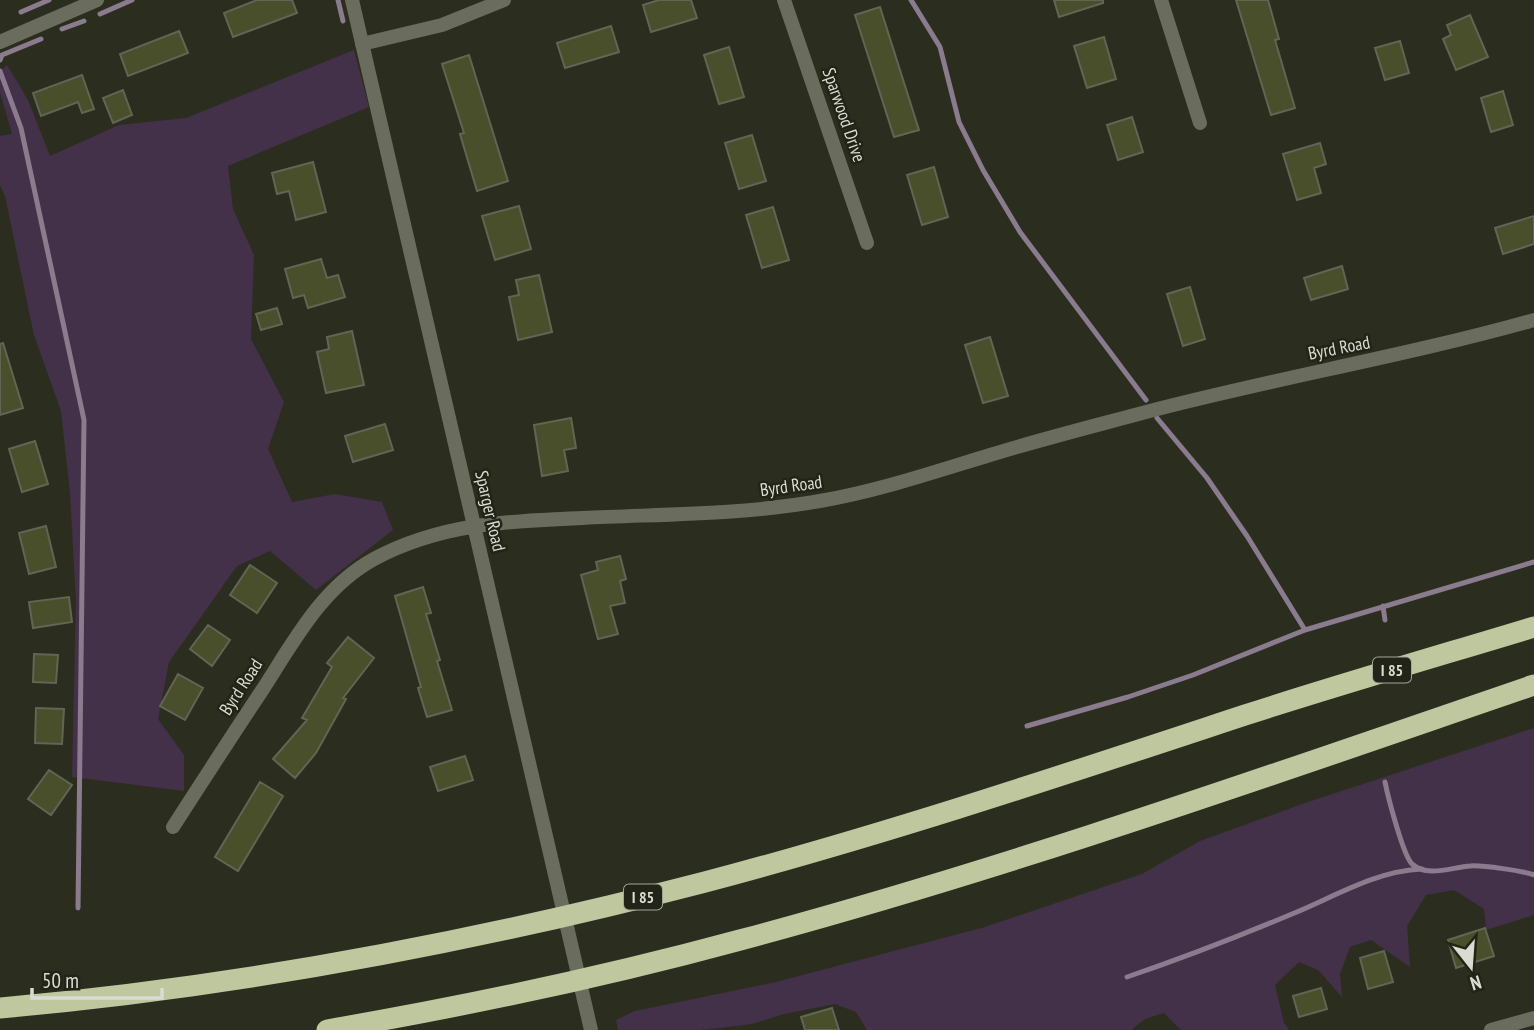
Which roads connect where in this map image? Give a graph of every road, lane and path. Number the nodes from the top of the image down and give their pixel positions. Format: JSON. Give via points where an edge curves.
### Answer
{"nodes":[{"id":1,"x":97,"y":0,"type":"edge"},
{"id":2,"x":352,"y":0,"type":"edge"},
{"id":3,"x":504,"y":0,"type":"edge"},
{"id":4,"x":784,"y":0,"type":"edge"},
{"id":5,"x":1161,"y":0,"type":"edge"},
{"id":6,"x":0,"y":43,"type":"edge"},
{"id":7,"x":362,"y":44,"type":"junction"},
{"id":8,"x":1200,"y":123,"type":"dead end"},
{"id":9,"x":867,"y":243,"type":"dead end"},
{"id":10,"x":1534,"y":320,"type":"edge"},
{"id":11,"x":473,"y":526,"type":"junction"},
{"id":12,"x":1534,"y":627,"type":"edge"},
{"id":13,"x":1534,"y":685,"type":"edge"},
{"id":14,"x":173,"y":827,"type":"dead end"},
{"id":15,"x":0,"y":1008,"type":"edge"},
{"id":16,"x":1534,"y":1018,"type":"edge"},
{"id":17,"x":327,"y":1030,"type":"edge"},
{"id":18,"x":591,"y":1030,"type":"edge"},
{"id":19,"x":1492,"y":1030,"type":"edge"}],
"edges":[{"from":1,"to":6,"type":"street"},
{"from":2,"to":7,"type":"street","name":"Sparger Road"},
{"from":3,"to":7,"type":"street","via":[[442,25]]},
{"from":4,"to":9,"type":"street","name":"Sparwood Drive"},
{"from":5,"to":8,"type":"street"},
{"from":7,"to":11,"type":"street","name":"Sparger Road"},
{"from":10,"to":11,"type":"street","name":"Byrd Road","via":[[1170,406],[831,500],[755,510]]},
{"from":11,"to":14,"type":"street","name":"Byrd Road","via":[[395,550],[339,585],[307,621]]},
{"from":11,"to":18,"type":"street","name":"Sparger Road"},
{"from":12,"to":15,"type":"highway","number":"I 85","via":[[916,821],[703,882],[505,929],[310,968]]},
{"from":13,"to":17,"type":"highway","via":[[1073,839],[806,922],[591,977]]},
{"from":16,"to":19,"type":"street"}]}
